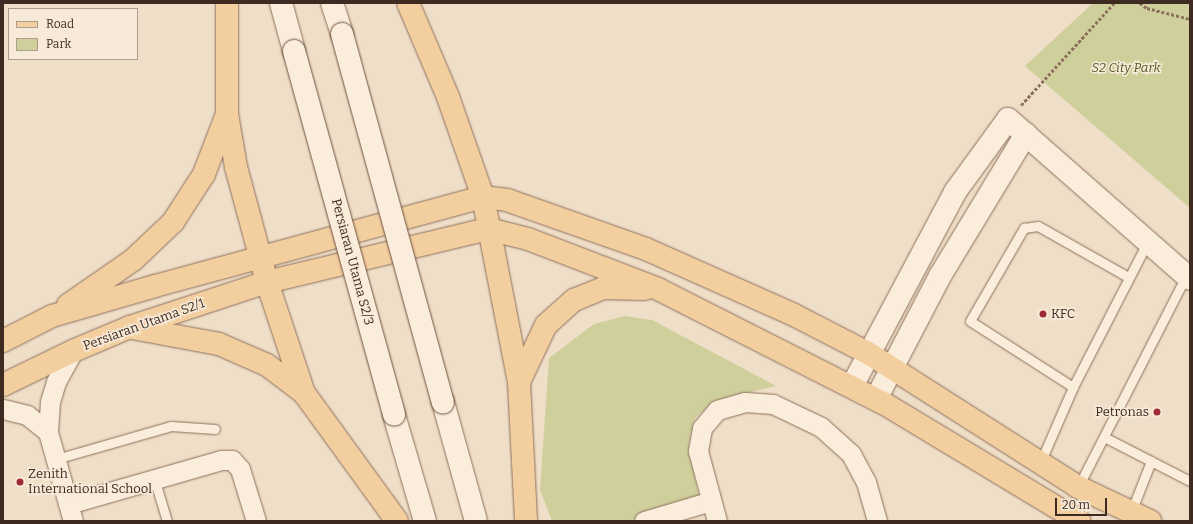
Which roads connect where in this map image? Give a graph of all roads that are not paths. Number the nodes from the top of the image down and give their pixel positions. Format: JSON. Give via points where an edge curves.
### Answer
{"nodes":[{"id":1,"x":226,"y":3,"type":"edge"},
{"id":2,"x":281,"y":3,"type":"edge"},
{"id":3,"x":332,"y":3,"type":"edge"},
{"id":4,"x":408,"y":3,"type":"edge"},
{"id":5,"x":227,"y":114,"type":"junction"},
{"id":6,"x":1026,"y":134,"type":"junction"},
{"id":7,"x":482,"y":197,"type":"junction"},
{"id":8,"x":488,"y":229,"type":"junction"},
{"id":9,"x":1147,"y":243,"type":"junction"},
{"id":10,"x":261,"y":258,"type":"junction"},
{"id":11,"x":1128,"y":277,"type":"junction"},
{"id":12,"x":1188,"y":277,"type":"edge"},
{"id":13,"x":267,"y":282,"type":"junction"},
{"id":14,"x":658,"y":289,"type":"junction"},
{"id":15,"x":52,"y":316,"type":"junction"},
{"id":16,"x":130,"y":327,"type":"junction"},
{"id":17,"x":3,"y":341,"type":"edge"},
{"id":18,"x":73,"y":351,"type":"junction"},
{"id":19,"x":868,"y":353,"type":"junction"},
{"id":20,"x":892,"y":368,"type":"junction"},
{"id":21,"x":519,"y":382,"type":"junction"},
{"id":22,"x":3,"y":385,"type":"edge"},
{"id":23,"x":852,"y":386,"type":"junction"},
{"id":24,"x":1073,"y":387,"type":"junction"},
{"id":25,"x":304,"y":393,"type":"junction"},
{"id":26,"x":876,"y":399,"type":"junction"},
{"id":27,"x":3,"y":409,"type":"edge"},
{"id":28,"x":215,"y":429,"type":"dead end"},
{"id":29,"x":48,"y":432,"type":"junction"},
{"id":30,"x":1104,"y":437,"type":"junction"},
{"id":31,"x":56,"y":459,"type":"junction"},
{"id":32,"x":1151,"y":461,"type":"junction"},
{"id":33,"x":1040,"y":463,"type":"junction"},
{"id":34,"x":154,"y":478,"type":"junction"},
{"id":35,"x":1190,"y":481,"type":"edge"},
{"id":36,"x":1078,"y":487,"type":"junction"},
{"id":37,"x":711,"y":501,"type":"junction"},
{"id":38,"x":71,"y":512,"type":"edge"},
{"id":39,"x":1140,"y":517,"type":"edge"},
{"id":40,"x":167,"y":521,"type":"edge"},
{"id":41,"x":256,"y":521,"type":"edge"},
{"id":42,"x":397,"y":521,"type":"edge"},
{"id":43,"x":425,"y":521,"type":"edge"},
{"id":44,"x":476,"y":521,"type":"edge"},
{"id":45,"x":526,"y":521,"type":"edge"},
{"id":46,"x":644,"y":521,"type":"edge"},
{"id":47,"x":717,"y":521,"type":"edge"},
{"id":48,"x":877,"y":521,"type":"edge"},
{"id":49,"x":1079,"y":521,"type":"edge"}],
"edges":[{"from":1,"to":5,"type":"main road"},
{"from":2,"to":43,"type":"main road","name":"Persiaran Utama S2/3","bridge":true},
{"from":3,"to":44,"type":"main road","bridge":true},
{"from":4,"to":7,"type":"main road","via":[[448,97]]},
{"from":5,"to":10,"type":"main road","via":[[236,167]]},
{"from":5,"to":15,"type":"main road","via":[[204,174],[173,222],[134,260]]},
{"from":6,"to":9,"type":"main road"},
{"from":6,"to":19,"type":"main road","via":[[1008,119],[954,192]]},
{"from":6,"to":20,"type":"main road","via":[[940,276]]},
{"from":7,"to":8,"type":"main road"},
{"from":7,"to":10,"type":"main road"},
{"from":7,"to":19,"type":"main road","via":[[507,200],[543,211],[646,249],[794,315]]},
{"from":8,"to":13,"type":"main road","name":"Persiaran Utama S2/1"},
{"from":8,"to":14,"type":"main road","via":[[528,239]]},
{"from":8,"to":21,"type":"main road"},
{"from":9,"to":11,"type":"lane"},
{"from":9,"to":12,"type":"main road"},
{"from":10,"to":13,"type":"main road"},
{"from":10,"to":15,"type":"main road"},
{"from":11,"to":24,"type":"lane"},
{"from":11,"to":24,"type":"lane","via":[[1038,226],[1024,228],[970,321]]},
{"from":12,"to":30,"type":"lane"},
{"from":13,"to":16,"type":"main road","name":"Persiaran Utama S2/1"},
{"from":13,"to":25,"type":"main road"},
{"from":14,"to":21,"type":"main road","via":[[603,288],[574,300],[546,325]]},
{"from":14,"to":23,"type":"main road"},
{"from":15,"to":17,"type":"main road"},
{"from":16,"to":18,"type":"main road","name":"Persiaran Utama S2/1"},
{"from":16,"to":25,"type":"main road","via":[[219,344],[267,365]]},
{"from":18,"to":22,"type":"main road","name":"Persiaran Utama S2/1"},
{"from":18,"to":29,"type":"street","via":[[56,382],[50,402]]},
{"from":19,"to":20,"type":"main road"},
{"from":19,"to":23,"type":"main road"},
{"from":20,"to":26,"type":"main road"},
{"from":20,"to":33,"type":"main road"},
{"from":21,"to":45,"type":"main road"},
{"from":23,"to":26,"type":"main road"},
{"from":24,"to":33,"type":"lane"},
{"from":25,"to":42,"type":"main road"},
{"from":26,"to":49,"type":"main road"},
{"from":27,"to":29,"type":"street","via":[[27,415]]},
{"from":28,"to":31,"type":"lane","via":[[171,426],[141,432]]},
{"from":29,"to":31,"type":"street"},
{"from":30,"to":32,"type":"lane"},
{"from":30,"to":36,"type":"lane"},
{"from":31,"to":38,"type":"street"},
{"from":32,"to":35,"type":"lane"},
{"from":32,"to":39,"type":"lane"},
{"from":33,"to":36,"type":"main road"},
{"from":34,"to":38,"type":"street"},
{"from":34,"to":40,"type":"lane"},
{"from":34,"to":41,"type":"street","via":[[221,460],[232,460],[240,469]]},
{"from":36,"to":39,"type":"main road"},
{"from":37,"to":46,"type":"street"},
{"from":37,"to":47,"type":"street"},
{"from":37,"to":48,"type":"street","via":[[698,450],[702,428],[717,410],[745,402],[773,404],[820,427],[851,454],[866,482]]}]}
